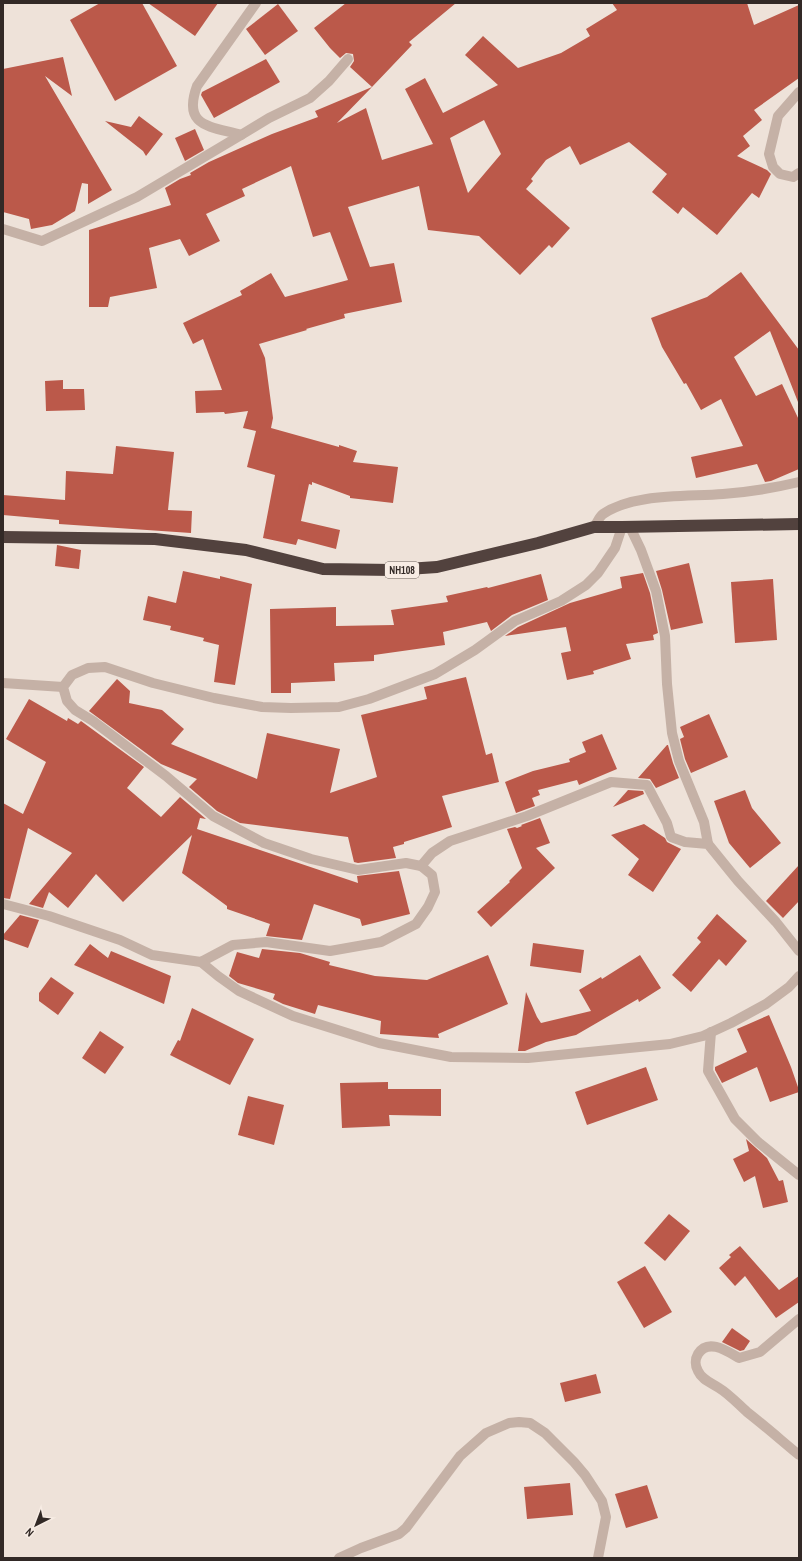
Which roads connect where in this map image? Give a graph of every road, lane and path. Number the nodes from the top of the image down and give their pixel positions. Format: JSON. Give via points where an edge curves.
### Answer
{"nodes":[{"id":1,"x":256,"y":3,"type":"edge"},
{"id":2,"x":348,"y":59,"type":"dead end"},
{"id":3,"x":799,"y":92,"type":"edge"},
{"id":4,"x":241,"y":135,"type":"junction"},
{"id":5,"x":799,"y":173,"type":"edge"},
{"id":6,"x":3,"y":229,"type":"edge"},
{"id":7,"x":799,"y":482,"type":"edge"},
{"id":8,"x":799,"y":524,"type":"edge"},
{"id":9,"x":594,"y":527,"type":"junction"},
{"id":10,"x":626,"y":527,"type":"junction"},
{"id":11,"x":3,"y":537,"type":"edge"},
{"id":12,"x":3,"y":683,"type":"edge"},
{"id":13,"x":63,"y":687,"type":"junction"},
{"id":14,"x":708,"y":844,"type":"junction"},
{"id":15,"x":421,"y":866,"type":"junction"},
{"id":16,"x":3,"y":904,"type":"edge"},
{"id":17,"x":799,"y":951,"type":"edge"},
{"id":18,"x":201,"y":962,"type":"junction"},
{"id":19,"x":799,"y":976,"type":"edge"},
{"id":20,"x":711,"y":1032,"type":"junction"},
{"id":21,"x":799,"y":1175,"type":"edge"},
{"id":22,"x":799,"y":1319,"type":"edge"},
{"id":23,"x":799,"y":1455,"type":"edge"},
{"id":24,"x":339,"y":1558,"type":"edge"},
{"id":25,"x":598,"y":1558,"type":"edge"}],
"edges":[{"from":1,"to":4,"type":"street","via":[[197,86],[193,102],[195,116],[205,124]]},
{"from":2,"to":4,"type":"street","via":[[310,98]]},
{"from":3,"to":5,"type":"street","via":[[778,116],[769,154],[773,167],[780,174],[794,177]]},
{"from":4,"to":6,"type":"street","via":[[137,197],[42,241]]},
{"from":7,"to":9,"type":"street","via":[[762,490],[634,501],[618,505],[602,515]]},
{"from":8,"to":10,"type":"highway","number":"NH108"},
{"from":9,"to":10,"type":"highway","number":"NH108"},
{"from":9,"to":11,"type":"highway","number":"NH108","via":[[538,544],[437,567],[392,570],[323,569],[246,550],[154,539]]},
{"from":10,"to":13,"type":"street","via":[[598,573],[586,585],[561,601],[515,621],[475,650],[435,674],[369,699],[339,706],[262,707],[153,683],[105,667],[88,668],[77,672]]},
{"from":10,"to":14,"type":"street","via":[[641,550],[656,591],[665,636],[672,733],[679,761],[704,822]]},
{"from":12,"to":13,"type":"street"},
{"from":13,"to":15,"type":"street","via":[[67,700],[75,710],[166,776],[214,816],[264,843],[311,859],[358,870],[406,863]]},
{"from":14,"to":15,"type":"street","via":[[685,842],[671,837],[667,823],[646,785],[611,782],[527,816],[450,841]]},
{"from":14,"to":17,"type":"street"},
{"from":15,"to":18,"type":"street","via":[[432,875],[435,892],[428,907],[416,924],[381,942],[330,951],[266,942],[233,945]]},
{"from":16,"to":18,"type":"street","via":[[120,940],[152,955]]},
{"from":18,"to":20,"type":"street","via":[[239,991],[293,1016],[379,1043],[451,1057],[528,1058],[670,1044]]},
{"from":19,"to":20,"type":"street","via":[[766,1004]]},
{"from":20,"to":21,"type":"street","via":[[708,1071],[735,1119],[758,1142]]},
{"from":22,"to":23,"type":"street","via":[[760,1352],[738,1358],[724,1349],[710,1346],[699,1352],[696,1364],[702,1377],[720,1388]]},
{"from":24,"to":25,"type":"street","via":[[399,1534],[460,1456],[486,1433],[509,1423],[519,1422],[530,1423],[545,1433],[585,1475],[602,1501],[606,1517]]}]}
